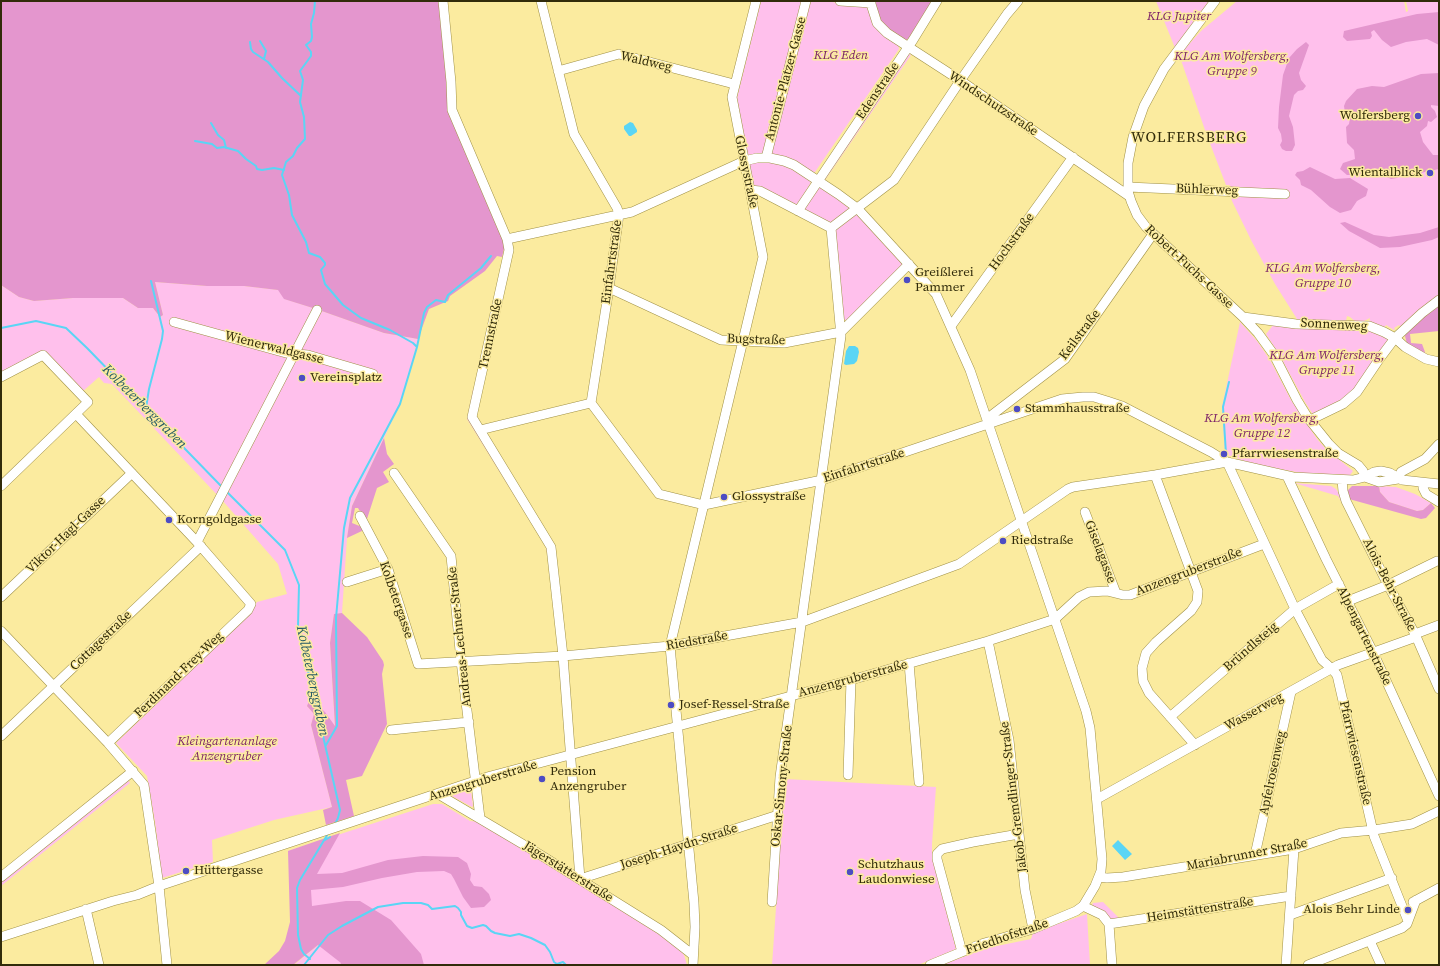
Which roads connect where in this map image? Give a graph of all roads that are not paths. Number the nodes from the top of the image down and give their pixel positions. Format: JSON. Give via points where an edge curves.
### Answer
{"nodes":[{"id":1,"x":443,"y":1,"type":"edge"},
{"id":2,"x":541,"y":1,"type":"edge"},
{"id":3,"x":756,"y":1,"type":"edge"},
{"id":4,"x":806,"y":1,"type":"edge"},
{"id":5,"x":840,"y":1,"type":"edge"},
{"id":6,"x":937,"y":1,"type":"edge"},
{"id":7,"x":1018,"y":1,"type":"edge"},
{"id":8,"x":1215,"y":1,"type":"edge"},
{"id":9,"x":871,"y":2,"type":"edge"},
{"id":10,"x":909,"y":46,"type":"junction"},
{"id":11,"x":558,"y":71,"type":"junction"},
{"id":12,"x":960,"y":81,"type":"junction"},
{"id":13,"x":734,"y":84,"type":"junction"},
{"id":14,"x":1072,"y":157,"type":"junction"},
{"id":15,"x":766,"y":158,"type":"junction"},
{"id":16,"x":744,"y":161,"type":"junction"},
{"id":17,"x":818,"y":180,"type":"junction"},
{"id":18,"x":750,"y":190,"type":"junction"},
{"id":19,"x":1129,"y":192,"type":"junction"},
{"id":20,"x":1285,"y":194,"type":"dead end"},
{"id":21,"x":857,"y":208,"type":"junction"},
{"id":22,"x":798,"y":211,"type":"junction"},
{"id":23,"x":619,"y":214,"type":"junction"},
{"id":24,"x":831,"y":228,"type":"junction"},
{"id":25,"x":1153,"y":234,"type":"junction"},
{"id":26,"x":507,"y":239,"type":"junction"},
{"id":27,"x":908,"y":264,"type":"junction"},
{"id":28,"x":609,"y":288,"type":"junction"},
{"id":29,"x":1439,"y":300,"type":"edge"},
{"id":30,"x":317,"y":310,"type":"dead end"},
{"id":31,"x":1243,"y":317,"type":"junction"},
{"id":32,"x":174,"y":322,"type":"dead end"},
{"id":33,"x":951,"y":326,"type":"junction"},
{"id":34,"x":841,"y":332,"type":"junction"},
{"id":35,"x":1395,"y":338,"type":"junction"},
{"id":36,"x":743,"y":341,"type":"junction"},
{"id":37,"x":295,"y":354,"type":"junction"},
{"id":38,"x":1439,"y":362,"type":"edge"},
{"id":39,"x":374,"y":374,"type":"dead end"},
{"id":40,"x":1,"y":377,"type":"edge"},
{"id":41,"x":591,"y":403,"type":"junction"},
{"id":42,"x":76,"y":414,"type":"junction"},
{"id":43,"x":1310,"y":420,"type":"junction"},
{"id":44,"x":988,"y":421,"type":"junction"},
{"id":45,"x":480,"y":430,"type":"junction"},
{"id":46,"x":1439,"y":444,"type":"edge"},
{"id":47,"x":1227,"y":462,"type":"junction"},
{"id":48,"x":132,"y":473,"type":"junction"},
{"id":49,"x":394,"y":473,"type":"dead end"},
{"id":50,"x":1155,"y":475,"type":"junction"},
{"id":51,"x":1287,"y":476,"type":"junction"},
{"id":52,"x":1366,"y":477,"type":"junction"},
{"id":53,"x":1398,"y":479,"type":"junction"},
{"id":54,"x":822,"y":480,"type":"junction"},
{"id":55,"x":1342,"y":480,"type":"junction"},
{"id":56,"x":1423,"y":483,"type":"junction"},
{"id":57,"x":1439,"y":484,"type":"edge"},
{"id":58,"x":1,"y":486,"type":"edge"},
{"id":59,"x":1439,"y":502,"type":"edge"},
{"id":60,"x":704,"y":505,"type":"junction"},
{"id":61,"x":1085,"y":512,"type":"dead end"},
{"id":62,"x":360,"y":516,"type":"dead end"},
{"id":63,"x":1022,"y":521,"type":"junction"},
{"id":64,"x":199,"y":544,"type":"junction"},
{"id":65,"x":1264,"y":544,"type":"junction"},
{"id":66,"x":1437,"y":561,"type":"dead end"},
{"id":67,"x":388,"y":569,"type":"junction"},
{"id":68,"x":1191,"y":572,"type":"junction"},
{"id":69,"x":347,"y":582,"type":"dead end"},
{"id":70,"x":1339,"y":584,"type":"junction"},
{"id":71,"x":1388,"y":585,"type":"junction"},
{"id":72,"x":1116,"y":593,"type":"junction"},
{"id":73,"x":1,"y":597,"type":"edge"},
{"id":74,"x":1348,"y":601,"type":"junction"},
{"id":75,"x":1295,"y":609,"type":"junction"},
{"id":76,"x":1055,"y":619,"type":"junction"},
{"id":77,"x":802,"y":622,"type":"junction"},
{"id":78,"x":1439,"y":625,"type":"edge"},
{"id":79,"x":1,"y":631,"type":"edge"},
{"id":80,"x":1415,"y":636,"type":"junction"},
{"id":81,"x":988,"y":641,"type":"junction"},
{"id":82,"x":670,"y":646,"type":"junction"},
{"id":83,"x":1373,"y":652,"type":"junction"},
{"id":84,"x":563,"y":656,"type":"junction"},
{"id":85,"x":461,"y":662,"type":"junction"},
{"id":86,"x":418,"y":664,"type":"joint"},
{"id":87,"x":909,"y":664,"type":"junction"},
{"id":88,"x":1332,"y":669,"type":"junction"},
{"id":89,"x":851,"y":680,"type":"junction"},
{"id":90,"x":54,"y":687,"type":"junction"},
{"id":91,"x":1439,"y":689,"type":"edge"},
{"id":92,"x":1291,"y":692,"type":"junction"},
{"id":93,"x":792,"y":695,"type":"junction"},
{"id":94,"x":1170,"y":717,"type":"junction"},
{"id":95,"x":468,"y":722,"type":"junction"},
{"id":96,"x":676,"y":726,"type":"junction"},
{"id":97,"x":391,"y":730,"type":"dead end"},
{"id":98,"x":1,"y":736,"type":"edge"},
{"id":99,"x":108,"y":744,"type":"junction"},
{"id":100,"x":1195,"y":745,"type":"junction"},
{"id":101,"x":571,"y":755,"type":"junction"},
{"id":102,"x":133,"y":771,"type":"junction"},
{"id":103,"x":848,"y":775,"type":"dead end"},
{"id":104,"x":476,"y":781,"type":"junction"},
{"id":105,"x":920,"y":782,"type":"dead end"},
{"id":106,"x":438,"y":794,"type":"junction"},
{"id":107,"x":1439,"y":796,"type":"edge"},
{"id":108,"x":1097,"y":800,"type":"junction"},
{"id":109,"x":1439,"y":812,"type":"edge"},
{"id":110,"x":778,"y":815,"type":"junction"},
{"id":111,"x":480,"y":818,"type":"junction"},
{"id":112,"x":1374,"y":830,"type":"junction"},
{"id":113,"x":1019,"y":834,"type":"junction"},
{"id":114,"x":687,"y":845,"type":"junction"},
{"id":115,"x":1294,"y":849,"type":"junction"},
{"id":116,"x":1255,"y":855,"type":"junction"},
{"id":117,"x":1,"y":876,"type":"edge"},
{"id":118,"x":1099,"y":877,"type":"junction"},
{"id":119,"x":1392,"y":878,"type":"junction"},
{"id":120,"x":580,"y":879,"type":"junction"},
{"id":121,"x":159,"y":886,"type":"junction"},
{"id":122,"x":1439,"y":888,"type":"edge"},
{"id":123,"x":1291,"y":896,"type":"junction"},
{"id":124,"x":1416,"y":900,"type":"junction"},
{"id":125,"x":772,"y":902,"type":"dead end"},
{"id":126,"x":1402,"y":907,"type":"junction"},
{"id":127,"x":1088,"y":908,"type":"junction"},
{"id":128,"x":86,"y":909,"type":"junction"},
{"id":129,"x":1290,"y":915,"type":"junction"},
{"id":130,"x":1408,"y":921,"type":"junction"},
{"id":131,"x":1108,"y":924,"type":"junction"},
{"id":132,"x":1034,"y":929,"type":"junction"},
{"id":133,"x":1,"y":937,"type":"edge"},
{"id":134,"x":1370,"y":941,"type":"junction"},
{"id":135,"x":962,"y":952,"type":"junction"},
{"id":136,"x":693,"y":955,"type":"junction"},
{"id":137,"x":99,"y":965,"type":"edge"},
{"id":138,"x":167,"y":965,"type":"edge"},
{"id":139,"x":693,"y":965,"type":"edge"},
{"id":140,"x":930,"y":965,"type":"edge"},
{"id":141,"x":1112,"y":965,"type":"edge"},
{"id":142,"x":1286,"y":965,"type":"edge"},
{"id":143,"x":1308,"y":965,"type":"edge"},
{"id":144,"x":1381,"y":965,"type":"edge"}],
"edges":[{"from":1,"to":26,"type":"street","name":"Trennstraße","via":[[452,110]]},
{"from":2,"to":11,"type":"street","name":"Einfahrtstraße"},
{"from":3,"to":13,"type":"street","name":"Glossystraße"},
{"from":4,"to":15,"type":"street","name":"Antonie-Platzer-Gasse"},
{"from":5,"to":9,"type":"street"},
{"from":6,"to":10,"type":"street","name":"Edenstraße"},
{"from":7,"to":12,"type":"street"},
{"from":8,"to":19,"type":"street","name":"Robert-Fuchs-Gasse","via":[[1164,69],[1144,106],[1131,146],[1127,171]]},
{"from":9,"to":10,"type":"street","name":"Windschutzstraße","via":[[881,28]]},
{"from":10,"to":12,"type":"street","name":"Windschutzstraße"},
{"from":10,"to":17,"type":"street","name":"Edenstraße"},
{"from":11,"to":13,"type":"street","name":"Waldweg","via":[[619,54]]},
{"from":11,"to":23,"type":"street","name":"Einfahrtstraße","via":[[574,134]]},
{"from":12,"to":14,"type":"street","name":"Windschutzstraße"},
{"from":12,"to":21,"type":"street","via":[[894,180]]},
{"from":13,"to":16,"type":"street","name":"Glossystraße","via":[[732,100]]},
{"from":14,"to":19,"type":"street","name":"Windschutzstraße"},
{"from":14,"to":33,"type":"street","name":"Hochstraße"},
{"from":15,"to":16,"type":"street"},
{"from":15,"to":17,"type":"street","via":[[788,162]]},
{"from":16,"to":18,"type":"street","name":"Glossystraße"},
{"from":16,"to":23,"type":"street","via":[[639,209]]},
{"from":17,"to":21,"type":"street"},
{"from":17,"to":22,"type":"street","name":"Edenstraße"},
{"from":18,"to":22,"type":"street","via":[[760,190]]},
{"from":18,"to":36,"type":"street","name":"Glossystraße","via":[[763,257]]},
{"from":19,"to":20,"type":"street","name":"Bühlerweg"},
{"from":19,"to":25,"type":"street","name":"Robert-Fuchs-Gasse","via":[[1137,215]]},
{"from":21,"to":24,"type":"street"},
{"from":21,"to":27,"type":"street"},
{"from":22,"to":24,"type":"street"},
{"from":23,"to":26,"type":"street"},
{"from":23,"to":28,"type":"street","name":"Einfahrtstraße"},
{"from":24,"to":34,"type":"street","name":"Oskar-Simony-Straße"},
{"from":25,"to":31,"type":"street","name":"Robert-Fuchs-Gasse"},
{"from":25,"to":44,"type":"street","name":"Keilstraße","via":[[1065,359]]},
{"from":26,"to":45,"type":"street","name":"Trennstraße","via":[[509,250],[472,417]]},
{"from":27,"to":33,"type":"street","via":[[936,294]]},
{"from":27,"to":34,"type":"street"},
{"from":28,"to":36,"type":"street","name":"Bugstraße","via":[[721,339]]},
{"from":28,"to":41,"type":"street","name":"Einfahrtstraße"},
{"from":29,"to":35,"type":"street"},
{"from":30,"to":37,"type":"street","name":"Cottagestraße"},
{"from":31,"to":35,"type":"street","name":"Sonnenweg","via":[[1296,324],[1369,326]]},
{"from":31,"to":43,"type":"street","name":"Robert-Fuchs-Gasse","via":[[1270,348]]},
{"from":32,"to":37,"type":"street","name":"Wienerwaldgasse"},
{"from":33,"to":44,"type":"street"},
{"from":34,"to":36,"type":"street","name":"Bugstraße","via":[[784,343]]},
{"from":34,"to":54,"type":"street","name":"Oskar-Simony-Straße"},
{"from":35,"to":38,"type":"street","name":"Sonnenweg","via":[[1426,359]]},
{"from":35,"to":43,"type":"street","via":[[1357,392],[1343,404]]},
{"from":36,"to":60,"type":"street","name":"Glossystraße"},
{"from":37,"to":39,"type":"street","name":"Wienerwaldgasse","via":[[308,355]]},
{"from":37,"to":64,"type":"street","name":"Cottagestraße","via":[[224,490]]},
{"from":40,"to":42,"type":"street","via":[[42,355],[88,402]]},
{"from":41,"to":45,"type":"street"},
{"from":41,"to":60,"type":"street","name":"Einfahrtstraße","via":[[657,493]]},
{"from":42,"to":48,"type":"street"},
{"from":42,"to":58,"type":"street"},
{"from":43,"to":52,"type":"street","name":"Robert-Fuchs-Gasse","via":[[1329,444],[1338,453],[1358,465]]},
{"from":44,"to":47,"type":"street","name":"Einfahrtstraße","via":[[1062,399],[1094,397],[1122,406]]},
{"from":44,"to":54,"type":"street","name":"Einfahrtstraße"},
{"from":44,"to":63,"type":"street"},
{"from":45,"to":84,"type":"street","name":"Trennstraße","via":[[551,547]]},
{"from":46,"to":53,"type":"street","via":[[1425,459],[1402,472]]},
{"from":47,"to":50,"type":"street","name":"Riedstraße"},
{"from":47,"to":51,"type":"street","name":"Einfahrtstraße"},
{"from":47,"to":65,"type":"street","name":"Pfarrwiesenstraße"},
{"from":48,"to":64,"type":"street"},
{"from":48,"to":73,"type":"street","name":"Viktor-Hagl-Gasse"},
{"from":49,"to":85,"type":"street","name":"Andreas-Lechner-Straße","via":[[451,556]]},
{"from":50,"to":63,"type":"street","name":"Riedstraße","via":[[1073,487]]},
{"from":50,"to":68,"type":"street"},
{"from":51,"to":55,"type":"street","name":"Einfahrtstraße"},
{"from":51,"to":70,"type":"street","name":"Alpengartenstraße"},
{"from":52,"to":53,"type":"street","via":[[1379,482]]},
{"from":52,"to":55,"type":"street","name":"Einfahrtstraße"},
{"from":53,"to":56,"type":"street"},
{"from":54,"to":60,"type":"street","name":"Einfahrtstraße"},
{"from":54,"to":77,"type":"street","name":"Oskar-Simony-Straße"},
{"from":55,"to":71,"type":"street","name":"Alois-Behr-Straße","via":[[1346,501]]},
{"from":56,"to":57,"type":"street"},
{"from":56,"to":59,"type":"street","via":[[1426,494]]},
{"from":60,"to":82,"type":"street","name":"Glossystraße"},
{"from":61,"to":72,"type":"street","name":"Giselagasse"},
{"from":62,"to":67,"type":"street","name":"Kolbetergasse"},
{"from":63,"to":76,"type":"street"},
{"from":63,"to":77,"type":"street","name":"Riedstraße","via":[[959,564]]},
{"from":64,"to":90,"type":"street","name":"Cottagestraße"},
{"from":64,"to":99,"type":"street","name":"Ferdinand-Frey-Weg","via":[[251,607]]},
{"from":65,"to":68,"type":"street","name":"Anzengruberstraße"},
{"from":65,"to":75,"type":"street","name":"Pfarrwiesenstraße"},
{"from":66,"to":71,"type":"street"},
{"from":67,"to":69,"type":"street"},
{"from":67,"to":86,"type":"street","name":"Kolbetergasse"},
{"from":68,"to":72,"type":"street","name":"Anzengruberstraße","via":[[1130,594]]},
{"from":68,"to":94,"type":"street","via":[[1198,591],[1197,602],[1191,611],[1146,653],[1142,668],[1143,681],[1149,693]]},
{"from":70,"to":74,"type":"street","name":"Alpengartenstraße"},
{"from":70,"to":75,"type":"street","name":"Bründlsteig"},
{"from":71,"to":74,"type":"street"},
{"from":71,"to":80,"type":"street","name":"Alois-Behr-Straße"},
{"from":72,"to":76,"type":"street","name":"Anzengruberstraße","via":[[1101,590],[1083,594]]},
{"from":74,"to":83,"type":"street","name":"Alpengartenstraße"},
{"from":75,"to":88,"type":"street","name":"Pfarrwiesenstraße","via":[[1322,660]]},
{"from":75,"to":94,"type":"street","name":"Bründlsteig"},
{"from":76,"to":81,"type":"street","name":"Anzengruberstraße"},
{"from":76,"to":108,"type":"street","via":[[1089,722]]},
{"from":77,"to":82,"type":"street","name":"Riedstraße"},
{"from":77,"to":93,"type":"street","name":"Oskar-Simony-Straße"},
{"from":78,"to":80,"type":"street","name":"Wasserweg"},
{"from":79,"to":90,"type":"street"},
{"from":80,"to":83,"type":"street","name":"Wasserweg"},
{"from":80,"to":91,"type":"street","name":"Alois-Behr-Straße"},
{"from":81,"to":87,"type":"street","name":"Anzengruberstraße"},
{"from":81,"to":113,"type":"street","name":"Jakob-Gremdlinger-Straße","via":[[1009,740]]},
{"from":82,"to":84,"type":"street","name":"Riedstraße"},
{"from":82,"to":96,"type":"street"},
{"from":83,"to":88,"type":"street","name":"Wasserweg"},
{"from":83,"to":107,"type":"street","name":"Alpengartenstraße"},
{"from":84,"to":85,"type":"street","name":"Riedstraße"},
{"from":84,"to":101,"type":"street","name":"Trennstraße"},
{"from":85,"to":86,"type":"street","name":"Riedstraße"},
{"from":85,"to":95,"type":"street","name":"Andreas-Lechner-Straße"},
{"from":87,"to":89,"type":"street","name":"Anzengruberstraße"},
{"from":87,"to":105,"type":"street"},
{"from":88,"to":92,"type":"street","name":"Wasserweg"},
{"from":88,"to":112,"type":"street","name":"Pfarrwiesenstraße","via":[[1336,675]]},
{"from":89,"to":93,"type":"street","name":"Anzengruberstraße"},
{"from":89,"to":103,"type":"street"},
{"from":90,"to":98,"type":"street","name":"Cottagestraße"},
{"from":90,"to":99,"type":"street"},
{"from":92,"to":100,"type":"street","name":"Wasserweg"},
{"from":92,"to":116,"type":"street","name":"Apfelrosenweg"},
{"from":93,"to":96,"type":"street","name":"Anzengruberstraße"},
{"from":93,"to":110,"type":"street","name":"Oskar-Simony-Straße","via":[[780,777]]},
{"from":94,"to":100,"type":"street"},
{"from":95,"to":97,"type":"street"},
{"from":95,"to":104,"type":"street","name":"Andreas-Lechner-Straße"},
{"from":96,"to":101,"type":"street","name":"Anzengruberstraße"},
{"from":96,"to":114,"type":"street"},
{"from":99,"to":102,"type":"street"},
{"from":100,"to":108,"type":"street","name":"Wasserweg"},
{"from":101,"to":104,"type":"street","name":"Anzengruberstraße"},
{"from":101,"to":120,"type":"street","name":"Trennstraße"},
{"from":102,"to":117,"type":"street"},
{"from":102,"to":121,"type":"street","via":[[144,785]]},
{"from":104,"to":106,"type":"street","name":"Anzengruberstraße"},
{"from":104,"to":111,"type":"street","name":"Andreas-Lechner-Straße"},
{"from":106,"to":111,"type":"street","name":"Jägerstätterstraße"},
{"from":106,"to":121,"type":"street","name":"Anzengruberstraße"},
{"from":108,"to":118,"type":"street","via":[[1102,859]]},
{"from":109,"to":112,"type":"street","name":"Mariabrunner Straße","via":[[1412,824]]},
{"from":110,"to":114,"type":"street","name":"Joseph-Haydn-Straße"},
{"from":110,"to":125,"type":"street","name":"Oskar-Simony-Straße"},
{"from":111,"to":120,"type":"street","name":"Jägerstätterstraße"},
{"from":112,"to":115,"type":"street","name":"Mariabrunner Straße","via":[[1341,833]]},
{"from":112,"to":119,"type":"street","name":"Pfarrwiesenstraße"},
{"from":113,"to":132,"type":"street","name":"Jakob-Gremdlinger-Straße","via":[[1025,890]]},
{"from":113,"to":135,"type":"street","via":[[965,843],[942,849],[937,854]]},
{"from":114,"to":120,"type":"street","name":"Joseph-Haydn-Straße"},
{"from":114,"to":136,"type":"street","via":[[695,927]]},
{"from":115,"to":116,"type":"street","name":"Mariabrunner Straße"},
{"from":115,"to":123,"type":"street"},
{"from":116,"to":118,"type":"street","name":"Mariabrunner Straße","via":[[1123,877]]},
{"from":118,"to":127,"type":"street","via":[[1090,896]]},
{"from":119,"to":126,"type":"street","name":"Pfarrwiesenstraße"},
{"from":119,"to":129,"type":"street"},
{"from":120,"to":136,"type":"street","name":"Jägerstätterstraße","via":[[661,930]]},
{"from":121,"to":128,"type":"street"},
{"from":121,"to":138,"type":"street"},
{"from":122,"to":124,"type":"street"},
{"from":123,"to":129,"type":"street"},
{"from":123,"to":131,"type":"street","name":"Heimstättenstraße"},
{"from":124,"to":126,"type":"street"},
{"from":124,"to":130,"type":"street"},
{"from":126,"to":130,"type":"street","name":"Pfarrwiesenstraße"},
{"from":127,"to":131,"type":"street","via":[[1102,915]]},
{"from":127,"to":132,"type":"street","name":"Friedhofstraße"},
{"from":128,"to":133,"type":"street"},
{"from":128,"to":137,"type":"street"},
{"from":129,"to":142,"type":"street"},
{"from":130,"to":134,"type":"street","via":[[1402,928]]},
{"from":131,"to":141,"type":"street"},
{"from":132,"to":135,"type":"street","name":"Friedhofstraße"},
{"from":134,"to":143,"type":"street"},
{"from":134,"to":144,"type":"street"},
{"from":135,"to":140,"type":"street","name":"Friedhofstraße"},
{"from":136,"to":139,"type":"street"}]}
